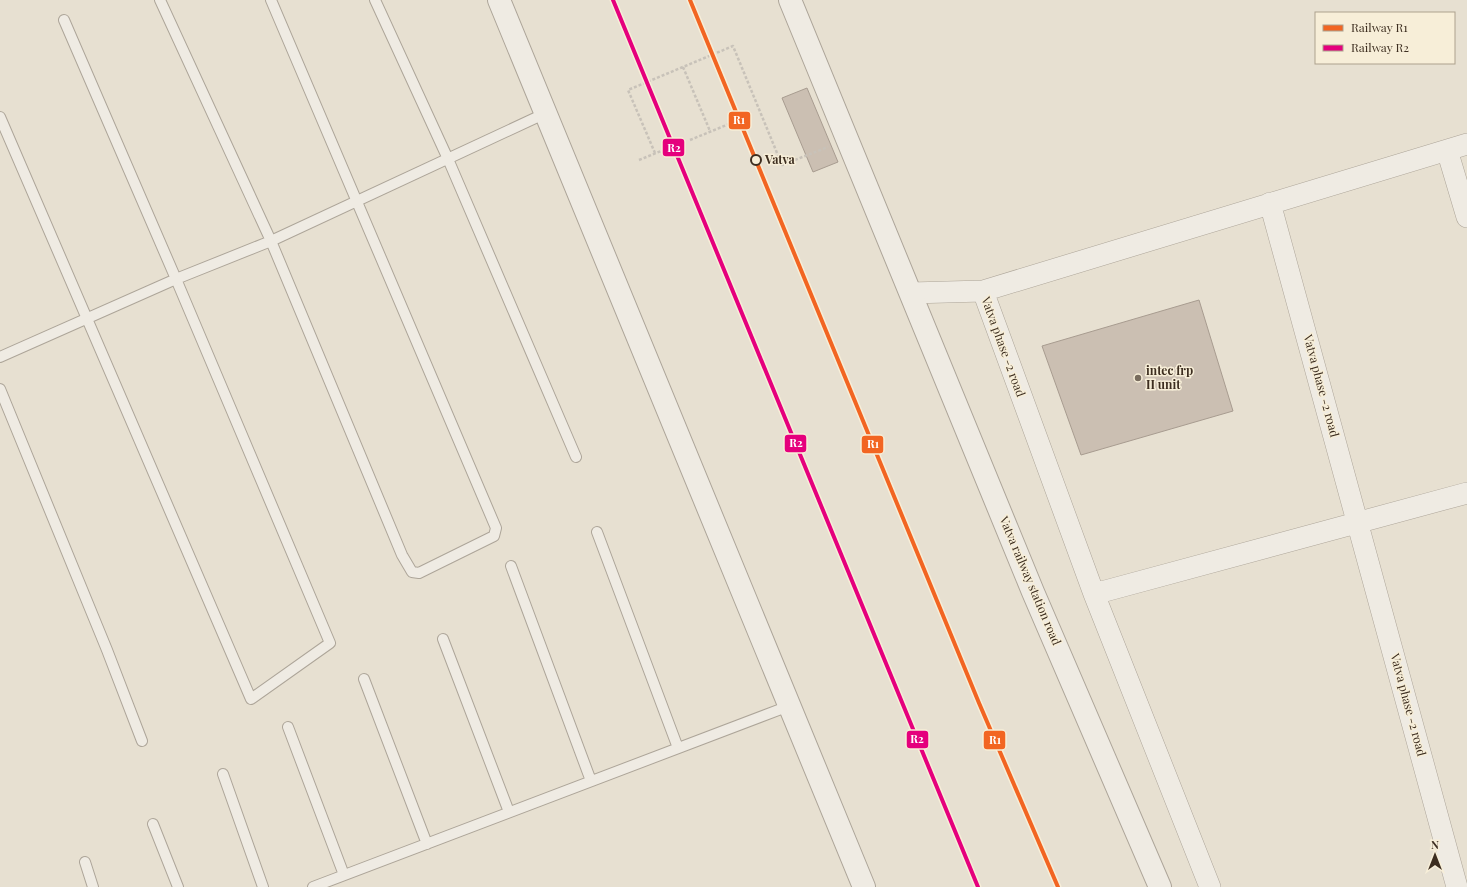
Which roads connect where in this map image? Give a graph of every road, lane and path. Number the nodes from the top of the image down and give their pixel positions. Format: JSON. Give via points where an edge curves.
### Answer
{"nodes":[{"id":1,"x":160,"y":0,"type":"edge"},
{"id":2,"x":271,"y":0,"type":"edge"},
{"id":3,"x":376,"y":0,"type":"edge"},
{"id":4,"x":499,"y":0,"type":"edge"},
{"id":5,"x":790,"y":0,"type":"edge"},
{"id":6,"x":64,"y":20,"type":"dead end"},
{"id":7,"x":683,"y":67,"type":"junction"},
{"id":8,"x":546,"y":113,"type":"junction"},
{"id":9,"x":0,"y":117,"type":"edge"},
{"id":10,"x":729,"y":124,"type":"dead end"},
{"id":11,"x":710,"y":132,"type":"junction"},
{"id":12,"x":847,"y":139,"type":"junction"},
{"id":13,"x":690,"y":140,"type":"dead end"},
{"id":14,"x":1467,"y":144,"type":"edge"},
{"id":15,"x":666,"y":149,"type":"dead end"},
{"id":16,"x":1447,"y":150,"type":"junction"},
{"id":17,"x":654,"y":153,"type":"junction"},
{"id":18,"x":448,"y":159,"type":"junction"},
{"id":19,"x":639,"y":160,"type":"dead end"},
{"id":20,"x":356,"y":201,"type":"junction"},
{"id":21,"x":1270,"y":204,"type":"junction"},
{"id":22,"x":1467,"y":217,"type":"edge"},
{"id":23,"x":271,"y":241,"type":"junction"},
{"id":24,"x":176,"y":279,"type":"junction"},
{"id":25,"x":908,"y":283,"type":"junction"},
{"id":26,"x":983,"y":291,"type":"junction"},
{"id":27,"x":86,"y":318,"type":"junction"},
{"id":28,"x":0,"y":357,"type":"edge"},
{"id":29,"x":0,"y":389,"type":"edge"},
{"id":30,"x":576,"y":457,"type":"dead end"},
{"id":31,"x":1467,"y":493,"type":"edge"},
{"id":32,"x":1358,"y":522,"type":"junction"},
{"id":33,"x":597,"y":532,"type":"dead end"},
{"id":34,"x":511,"y":566,"type":"dead end"},
{"id":35,"x":1094,"y":594,"type":"junction"},
{"id":36,"x":442,"y":639,"type":"dead end"},
{"id":37,"x":364,"y":679,"type":"dead end"},
{"id":38,"x":789,"y":706,"type":"junction"},
{"id":39,"x":288,"y":727,"type":"dead end"},
{"id":40,"x":142,"y":741,"type":"dead end"},
{"id":41,"x":678,"y":748,"type":"junction"},
{"id":42,"x":223,"y":774,"type":"dead end"},
{"id":43,"x":591,"y":781,"type":"junction"},
{"id":44,"x":509,"y":812,"type":"junction"},
{"id":45,"x":153,"y":824,"type":"dead end"},
{"id":46,"x":427,"y":844,"type":"junction"},
{"id":47,"x":85,"y":862,"type":"dead end"},
{"id":48,"x":344,"y":875,"type":"junction"},
{"id":49,"x":93,"y":887,"type":"edge"},
{"id":50,"x":178,"y":887,"type":"edge"},
{"id":51,"x":263,"y":887,"type":"edge"},
{"id":52,"x":313,"y":887,"type":"edge"},
{"id":53,"x":864,"y":887,"type":"edge"},
{"id":54,"x":1160,"y":887,"type":"edge"},
{"id":55,"x":1210,"y":887,"type":"edge"},
{"id":56,"x":1457,"y":887,"type":"edge"}],
"edges":[{"from":1,"to":23,"type":"lane"},
{"from":2,"to":20,"type":"lane"},
{"from":3,"to":18,"type":"lane"},
{"from":4,"to":8,"type":"street"},
{"from":5,"to":12,"type":"street","name":"Vatva railway station road"},
{"from":6,"to":24,"type":"lane"},
{"from":7,"to":11,"type":"path"},
{"from":7,"to":12,"type":"path","via":[[733,46],[782,165]]},
{"from":7,"to":17,"type":"path","via":[[628,90]]},
{"from":8,"to":18,"type":"lane"},
{"from":8,"to":38,"type":"street"},
{"from":9,"to":27,"type":"lane"},
{"from":10,"to":11,"type":"path"},
{"from":11,"to":13,"type":"path"},
{"from":12,"to":25,"type":"street","name":"Vatva railway station road"},
{"from":14,"to":16,"type":"street","name":"Vatva phase -2 road"},
{"from":15,"to":17,"type":"path"},
{"from":16,"to":21,"type":"street","name":"Vatva phase -2 road"},
{"from":16,"to":22,"type":"street"},
{"from":17,"to":19,"type":"path"},
{"from":18,"to":20,"type":"lane"},
{"from":18,"to":30,"type":"lane"},
{"from":20,"to":23,"type":"lane"},
{"from":20,"to":23,"type":"lane","via":[[496,528],[494,536],[419,574],[412,572],[402,555]]},
{"from":21,"to":26,"type":"street","name":"Vatva phase -2 road"},
{"from":21,"to":32,"type":"street","name":"Vatva phase -2 road"},
{"from":23,"to":24,"type":"lane"},
{"from":24,"to":27,"type":"lane"},
{"from":24,"to":27,"type":"lane","via":[[330,643],[252,699]]},
{"from":25,"to":26,"type":"street"},
{"from":25,"to":54,"type":"street","name":"Vatva railway station road","via":[[1033,592]]},
{"from":26,"to":35,"type":"street","name":"Vatva phase -2 road"},
{"from":27,"to":28,"type":"lane"},
{"from":29,"to":40,"type":"lane"},
{"from":31,"to":32,"type":"street"},
{"from":32,"to":35,"type":"street"},
{"from":32,"to":56,"type":"street","name":"Vatva phase -2 road"},
{"from":33,"to":41,"type":"lane"},
{"from":34,"to":43,"type":"lane"},
{"from":35,"to":55,"type":"street","name":"Vatva phase -2 road"},
{"from":36,"to":44,"type":"lane"},
{"from":37,"to":46,"type":"lane"},
{"from":38,"to":41,"type":"lane"},
{"from":38,"to":53,"type":"street"},
{"from":39,"to":48,"type":"lane"},
{"from":41,"to":43,"type":"lane"},
{"from":42,"to":51,"type":"lane"},
{"from":43,"to":44,"type":"lane"},
{"from":44,"to":46,"type":"lane"},
{"from":45,"to":50,"type":"lane"},
{"from":46,"to":48,"type":"lane"},
{"from":47,"to":49,"type":"lane"},
{"from":48,"to":52,"type":"lane"}]}
